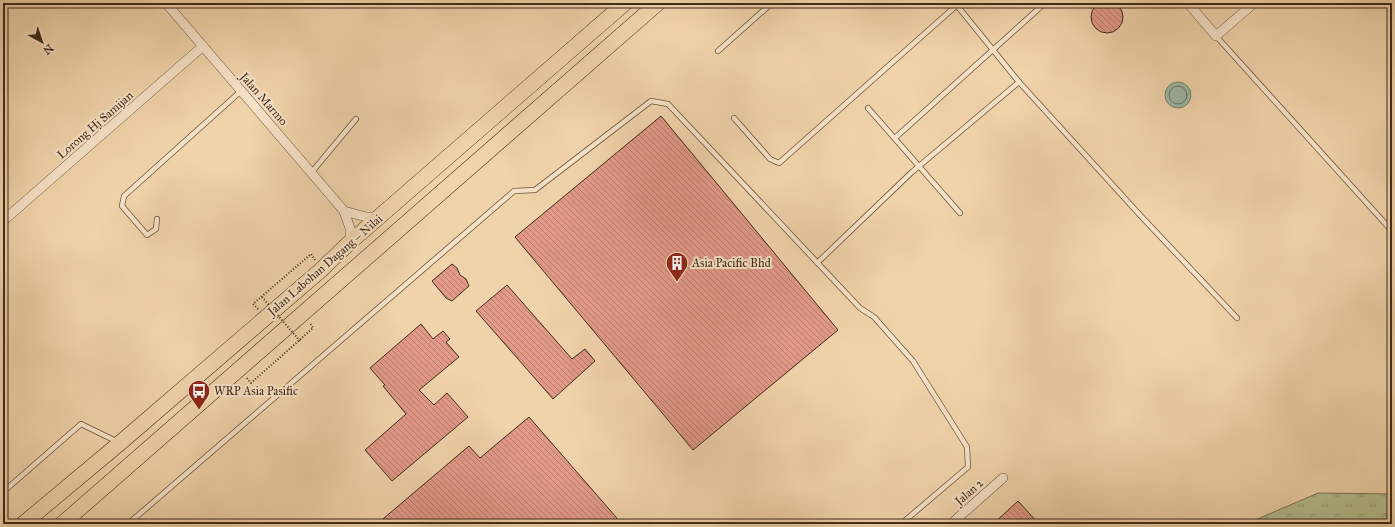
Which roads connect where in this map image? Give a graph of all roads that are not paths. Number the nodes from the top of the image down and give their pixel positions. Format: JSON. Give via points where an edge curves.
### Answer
{"nodes":[{"id":1,"x":166,"y":3,"type":"edge"},
{"id":2,"x":625,"y":3,"type":"edge"},
{"id":3,"x":658,"y":3,"type":"edge"},
{"id":4,"x":772,"y":3,"type":"edge"},
{"id":5,"x":1046,"y":3,"type":"edge"},
{"id":6,"x":1188,"y":3,"type":"edge"},
{"id":7,"x":1254,"y":3,"type":"edge"},
{"id":8,"x":956,"y":4,"type":"edge"},
{"id":9,"x":1216,"y":36,"type":"junction"},
{"id":10,"x":203,"y":46,"type":"junction"},
{"id":11,"x":993,"y":50,"type":"junction"},
{"id":12,"x":718,"y":51,"type":"dead end"},
{"id":13,"x":1019,"y":82,"type":"junction"},
{"id":14,"x":241,"y":91,"type":"junction"},
{"id":15,"x":868,"y":108,"type":"dead end"},
{"id":16,"x":734,"y":118,"type":"dead end"},
{"id":17,"x":356,"y":119,"type":"dead end"},
{"id":18,"x":895,"y":138,"type":"junction"},
{"id":19,"x":919,"y":165,"type":"junction"},
{"id":20,"x":311,"y":172,"type":"junction"},
{"id":21,"x":344,"y":211,"type":"junction"},
{"id":22,"x":960,"y":213,"type":"dead end"},
{"id":23,"x":379,"y":217,"type":"junction"},
{"id":24,"x":157,"y":219,"type":"dead end"},
{"id":25,"x":3,"y":221,"type":"edge"},
{"id":26,"x":1392,"y":231,"type":"edge"},
{"id":27,"x":349,"y":244,"type":"junction"},
{"id":28,"x":817,"y":263,"type":"junction"},
{"id":29,"x":1237,"y":318,"type":"dead end"},
{"id":30,"x":120,"y":443,"type":"junction"},
{"id":31,"x":1003,"y":478,"type":"dead end"},
{"id":32,"x":3,"y":492,"type":"edge"},
{"id":33,"x":3,"y":515,"type":"edge"},
{"id":34,"x":6,"y":524,"type":"edge"},
{"id":35,"x":23,"y":524,"type":"edge"},
{"id":36,"x":62,"y":524,"type":"edge"},
{"id":37,"x":128,"y":524,"type":"edge"},
{"id":38,"x":901,"y":524,"type":"edge"},
{"id":39,"x":951,"y":524,"type":"edge"}],
"edges":[{"from":1,"to":10,"type":"street","name":"Jalan Marmo"},
{"from":2,"to":23,"type":"main road","name":"Jalan Labohan Dagang ‒ Nilai"},
{"from":3,"to":36,"type":"main road","name":"Jalan Labohan Dagang ‒ Nilai"},
{"from":4,"to":12,"type":"lane"},
{"from":5,"to":11,"type":"lane"},
{"from":6,"to":9,"type":"street"},
{"from":7,"to":9,"type":"street"},
{"from":8,"to":11,"type":"lane"},
{"from":8,"to":16,"type":"lane","via":[[779,163],[770,159]]},
{"from":9,"to":26,"type":"lane"},
{"from":10,"to":14,"type":"street","name":"Jalan Marmo"},
{"from":10,"to":25,"type":"street","name":"Lorong Hj Samijan"},
{"from":11,"to":13,"type":"lane"},
{"from":11,"to":18,"type":"lane"},
{"from":13,"to":19,"type":"lane"},
{"from":13,"to":29,"type":"lane"},
{"from":14,"to":20,"type":"street","name":"Jalan Marmo"},
{"from":14,"to":24,"type":"lane","via":[[124,196],[122,206],[147,235],[156,229]]},
{"from":15,"to":18,"type":"lane"},
{"from":17,"to":20,"type":"lane"},
{"from":18,"to":19,"type":"lane"},
{"from":19,"to":22,"type":"lane"},
{"from":19,"to":28,"type":"lane"},
{"from":20,"to":21,"type":"street","name":"Jalan Marmo"},
{"from":21,"to":23,"type":"street","via":[[366,217]]},
{"from":21,"to":27,"type":"street","via":[[351,231]]},
{"from":23,"to":27,"type":"main road","name":"Jalan Labohan Dagang ‒ Nilai"},
{"from":27,"to":30,"type":"main road","name":"Jalan Labohan Dagang ‒ Nilai"},
{"from":28,"to":37,"type":"lane","via":[[668,104],[651,101],[535,190],[514,191]]},
{"from":28,"to":38,"type":"lane","via":[[860,308],[874,317],[913,361],[967,447],[968,467]]},
{"from":30,"to":32,"type":"lane","via":[[81,424]]},
{"from":30,"to":35,"type":"main road","name":"Jalan Labohan Dagang ‒ Nilai"},
{"from":31,"to":39,"type":"street","name":"Jalan 2"},
{"from":33,"to":34,"type":"lane"}]}
